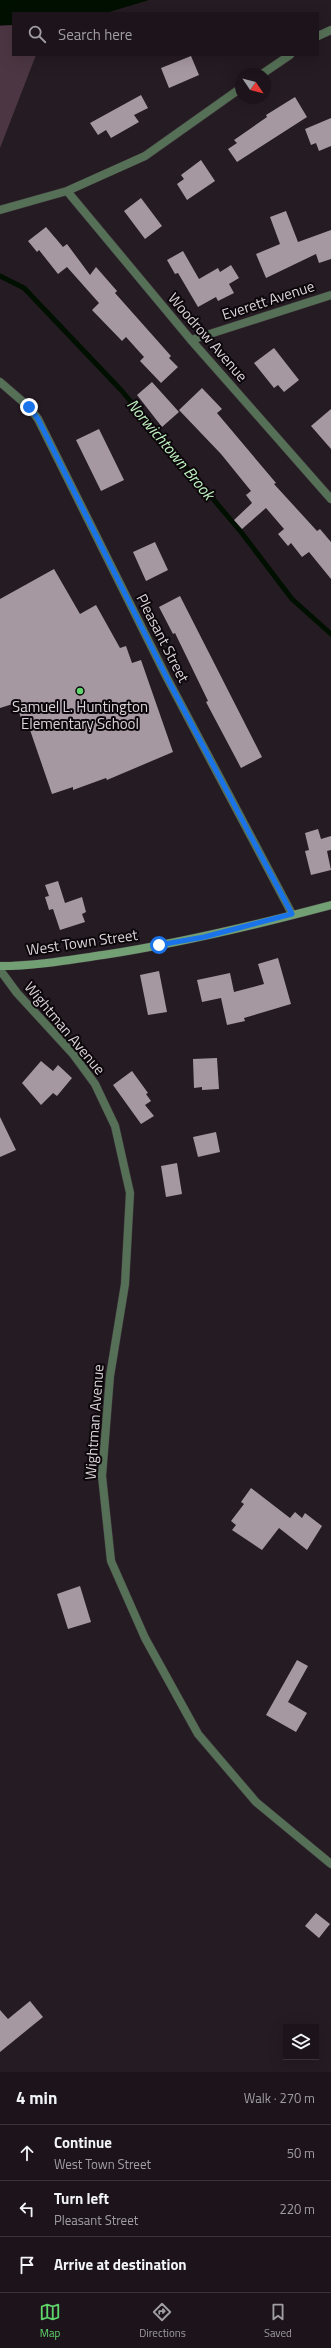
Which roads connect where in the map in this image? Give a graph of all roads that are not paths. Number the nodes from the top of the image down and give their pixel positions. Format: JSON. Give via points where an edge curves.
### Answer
{"nodes":[{"id":1,"x":331,"y":30,"type":"edge"},
{"id":2,"x":319,"y":36,"type":"edge"},
{"id":3,"x":289,"y":56,"type":"edge"},
{"id":4,"x":271,"y":68,"type":"edge"},
{"id":5,"x":235,"y":92,"type":"edge"},
{"id":6,"x":67,"y":191,"type":"junction"},
{"id":7,"x":0,"y":210,"type":"edge"},
{"id":8,"x":331,"y":295,"type":"edge"},
{"id":9,"x":191,"y":340,"type":"junction"},
{"id":10,"x":0,"y":382,"type":"edge"},
{"id":11,"x":331,"y":499,"type":"edge"},
{"id":12,"x":331,"y":904,"type":"edge"},
{"id":13,"x":292,"y":914,"type":"junction"},
{"id":14,"x":0,"y":966,"type":"edge"},
{"id":15,"x":0,"y":970,"type":"edge"},
{"id":16,"x":331,"y":1864,"type":"edge"}],
"edges":[{"from":1,"to":2,"type":"street"},
{"from":3,"to":4,"type":"street"},
{"from":5,"to":6,"type":"street","via":[[146,156]]},
{"from":6,"to":7,"type":"street"},
{"from":6,"to":9,"type":"street","name":"Woodrow Avenue"},
{"from":8,"to":9,"type":"street","name":"Everett Avenue"},
{"from":9,"to":11,"type":"street","name":"Woodrow Avenue"},
{"from":10,"to":13,"type":"street","name":"Pleasant Street","via":[[29,407],[38,419],[166,676]]},
{"from":12,"to":13,"type":"main road","name":"West Town Street"},
{"from":13,"to":14,"type":"main road","name":"West Town Street","via":[[204,937],[57,961]]},
{"from":15,"to":16,"type":"street","name":"Wightman Avenue","via":[[17,993],[73,1054],[95,1084],[115,1126],[130,1193],[125,1284],[110,1376],[102,1476],[112,1561],[146,1638],[198,1734],[256,1802]]}]}
